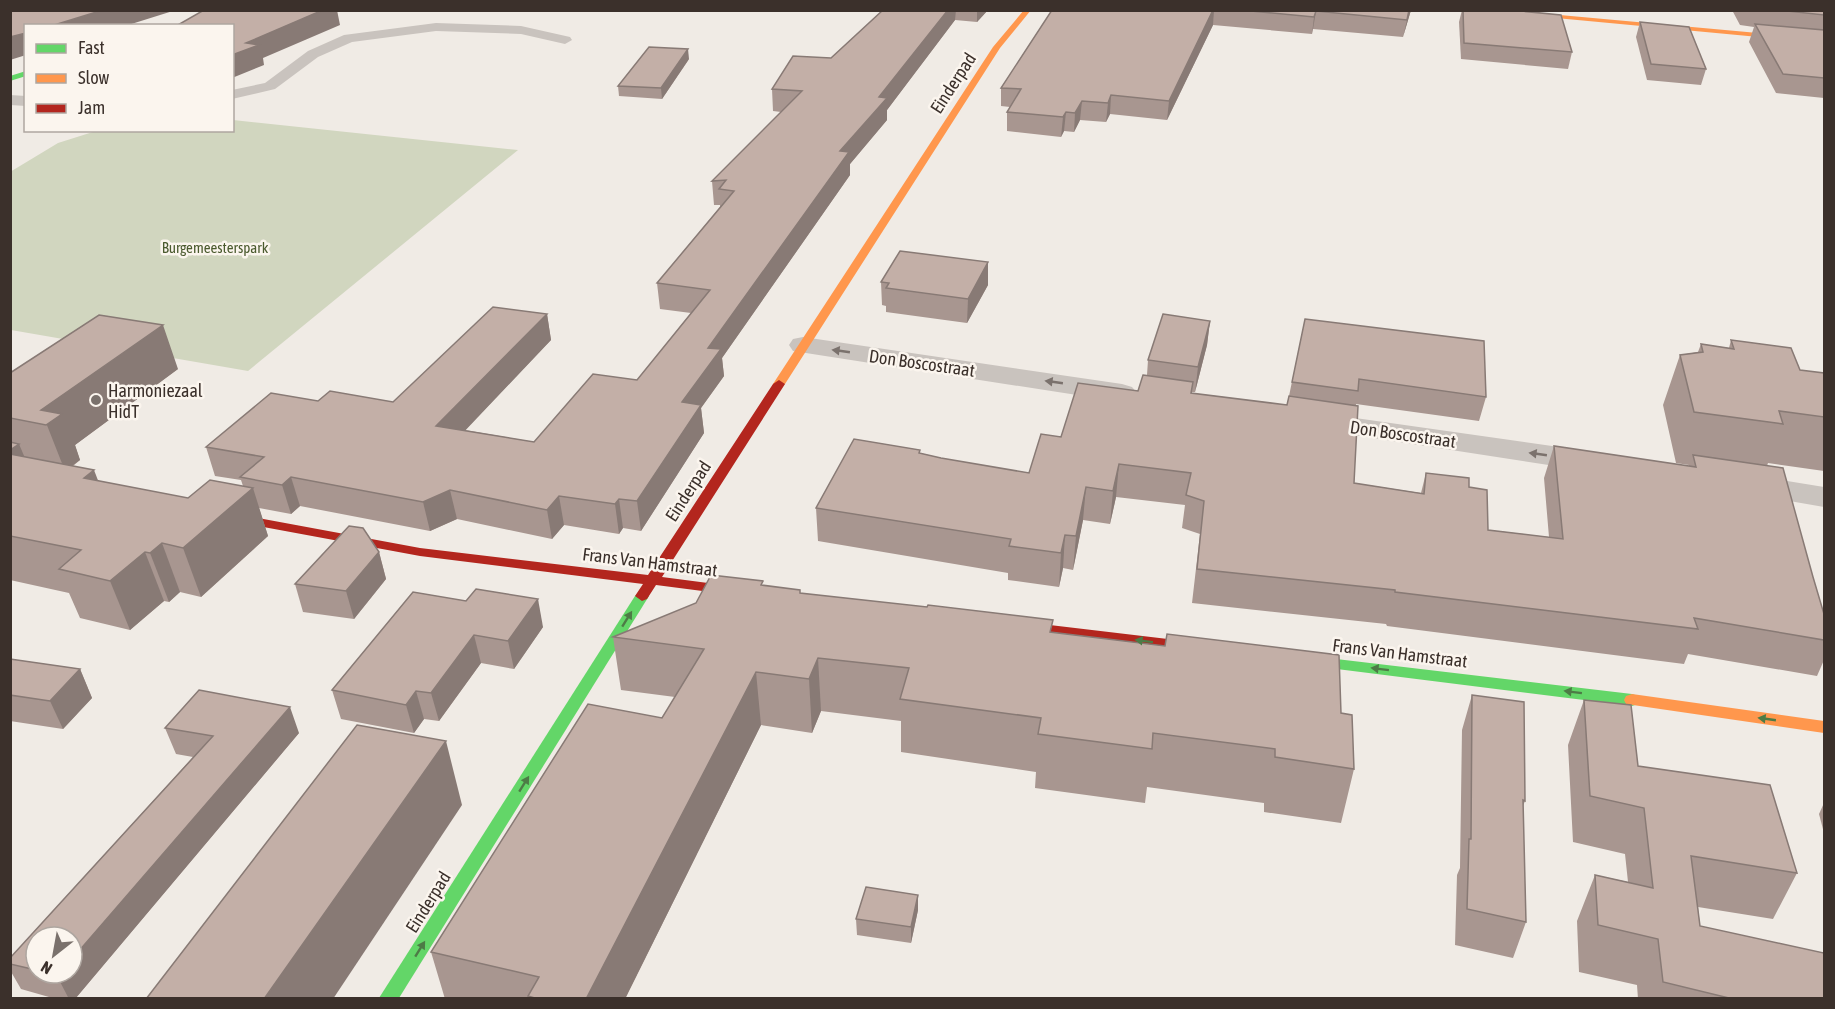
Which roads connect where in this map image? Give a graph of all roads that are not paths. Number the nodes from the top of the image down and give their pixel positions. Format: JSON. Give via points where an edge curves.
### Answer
{"nodes":[{"id":1,"x":1028,"y":10,"type":"edge"},
{"id":2,"x":1474,"y":10,"type":"edge"},
{"id":3,"x":565,"y":40,"type":"dead end"},
{"id":4,"x":1824,"y":41,"type":"edge"},
{"id":5,"x":234,"y":95,"type":"edge"},
{"id":6,"x":803,"y":345,"type":"junction"},
{"id":7,"x":1144,"y":396,"type":"edge"},
{"id":8,"x":1285,"y":417,"type":"edge"},
{"id":9,"x":1625,"y":467,"type":"edge"},
{"id":10,"x":1719,"y":481,"type":"edge"},
{"id":11,"x":1824,"y":496,"type":"edge"},
{"id":12,"x":211,"y":513,"type":"edge"},
{"id":13,"x":652,"y":580,"type":"junction"},
{"id":14,"x":767,"y":595,"type":"edge"},
{"id":15,"x":998,"y":623,"type":"edge"},
{"id":16,"x":1224,"y":650,"type":"edge"},
{"id":17,"x":1283,"y":657,"type":"edge"},
{"id":18,"x":1824,"y":727,"type":"edge"},
{"id":19,"x":389,"y":999,"type":"edge"}],
"edges":[{"from":1,"to":6,"type":"street","name":"Einderpad","via":[[998,47]]},
{"from":2,"to":4,"type":"street"},
{"from":3,"to":5,"type":"lane","via":[[521,30],[435,27],[350,38],[313,54],[270,86]]},
{"from":7,"to":6,"type":"street","name":"Don Boscostraat","one_way":true},
{"from":6,"to":13,"type":"street","name":"Einderpad"},
{"from":9,"to":8,"type":"street","name":"Don Boscostraat","one_way":true},
{"from":10,"to":11,"type":"street"},
{"from":12,"to":13,"type":"street","name":"Frans Van Hamstraat","via":[[420,552]]},
{"from":13,"to":14,"type":"street","name":"Frans Van Hamstraat"},
{"from":19,"to":13,"type":"street","name":"Einderpad","one_way":true},
{"from":16,"to":15,"type":"street","one_way":true},
{"from":18,"to":17,"type":"street","name":"Frans Van Hamstraat","one_way":true}]}
